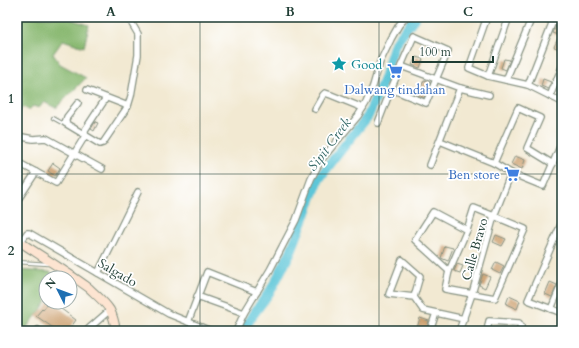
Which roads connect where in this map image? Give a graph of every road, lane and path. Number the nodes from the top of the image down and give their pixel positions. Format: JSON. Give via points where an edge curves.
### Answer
{"nodes":[{"id":1,"x":128,"y":17,"type":"edge"},
{"id":2,"x":406,"y":17,"type":"edge"},
{"id":3,"x":487,"y":17,"type":"edge"},
{"id":4,"x":510,"y":17,"type":"edge"},
{"id":5,"x":532,"y":17,"type":"edge"},
{"id":6,"x":543,"y":17,"type":"edge"},
{"id":7,"x":553,"y":21,"type":"junction"},
{"id":8,"x":562,"y":24,"type":"edge"},
{"id":9,"x":401,"y":66,"type":"junction"},
{"id":10,"x":562,"y":67,"type":"edge"},
{"id":11,"x":488,"y":76,"type":"junction"},
{"id":12,"x":436,"y":79,"type":"junction"},
{"id":13,"x":506,"y":80,"type":"junction"},
{"id":14,"x":528,"y":85,"type":"junction"},
{"id":15,"x":460,"y":88,"type":"junction"},
{"id":16,"x":391,"y":89,"type":"junction"},
{"id":17,"x":87,"y":90,"type":"dead end"},
{"id":18,"x":489,"y":95,"type":"dead end"},
{"id":19,"x":550,"y":96,"type":"junction"},
{"id":20,"x":106,"y":98,"type":"junction"},
{"id":21,"x":562,"y":102,"type":"edge"},
{"id":22,"x":78,"y":103,"type":"dead end"},
{"id":23,"x":128,"y":106,"type":"junction"},
{"id":24,"x":363,"y":108,"type":"junction"},
{"id":25,"x":316,"y":109,"type":"dead end"},
{"id":26,"x":53,"y":118,"type":"dead end"},
{"id":27,"x":65,"y":123,"type":"junction"},
{"id":28,"x":378,"y":123,"type":"dead end"},
{"id":29,"x":17,"y":136,"type":"edge"},
{"id":30,"x":85,"y":136,"type":"junction"},
{"id":31,"x":440,"y":141,"type":"junction"},
{"id":32,"x":562,"y":142,"type":"edge"},
{"id":33,"x":74,"y":154,"type":"junction"},
{"id":34,"x":17,"y":162,"type":"edge"},
{"id":35,"x":494,"y":163,"type":"junction"},
{"id":36,"x":553,"y":164,"type":"junction"},
{"id":37,"x":430,"y":165,"type":"dead end"},
{"id":38,"x":102,"y":169,"type":"dead end"},
{"id":39,"x":36,"y":172,"type":"junction"},
{"id":40,"x":511,"y":173,"type":"junction"},
{"id":41,"x":138,"y":192,"type":"dead end"},
{"id":42,"x":18,"y":197,"type":"edge"},
{"id":43,"x":494,"y":216,"type":"junction"},
{"id":44,"x":562,"y":222,"type":"edge"},
{"id":45,"x":467,"y":230,"type":"junction"},
{"id":46,"x":19,"y":242,"type":"edge"},
{"id":47,"x":17,"y":262,"type":"edge"},
{"id":48,"x":54,"y":264,"type":"junction"},
{"id":49,"x":449,"y":271,"type":"junction"},
{"id":50,"x":98,"y":273,"type":"junction"},
{"id":51,"x":562,"y":283,"type":"edge"},
{"id":52,"x":258,"y":292,"type":"junction"},
{"id":53,"x":472,"y":294,"type":"junction"},
{"id":54,"x":197,"y":296,"type":"junction"},
{"id":55,"x":414,"y":297,"type":"junction"},
{"id":56,"x":552,"y":309,"type":"junction"},
{"id":57,"x":110,"y":310,"type":"junction"},
{"id":58,"x":244,"y":313,"type":"junction"},
{"id":59,"x":436,"y":313,"type":"junction"},
{"id":60,"x":562,"y":313,"type":"edge"},
{"id":61,"x":464,"y":319,"type":"junction"},
{"id":62,"x":188,"y":322,"type":"junction"},
{"id":63,"x":86,"y":331,"type":"edge"},
{"id":64,"x":116,"y":331,"type":"edge"},
{"id":65,"x":211,"y":331,"type":"edge"},
{"id":66,"x":236,"y":331,"type":"edge"},
{"id":67,"x":430,"y":331,"type":"edge"},
{"id":68,"x":459,"y":331,"type":"edge"},
{"id":69,"x":487,"y":331,"type":"edge"},
{"id":70,"x":519,"y":331,"type":"edge"}],
"edges":[{"from":1,"to":23,"type":"street","via":[[138,34],[138,55]]},
{"from":2,"to":24,"type":"street","via":[[399,25],[380,62]]},
{"from":3,"to":11,"type":"street","via":[[469,68]]},
{"from":4,"to":11,"type":"street"},
{"from":5,"to":13,"type":"street"},
{"from":6,"to":7,"type":"street"},
{"from":7,"to":8,"type":"street"},
{"from":7,"to":14,"type":"street"},
{"from":9,"to":12,"type":"street"},
{"from":9,"to":12,"type":"street","via":[[414,36],[448,51]]},
{"from":9,"to":16,"type":"street"},
{"from":10,"to":19,"type":"street"},
{"from":11,"to":13,"type":"street"},
{"from":12,"to":15,"type":"street"},
{"from":12,"to":16,"type":"street","via":[[426,103]]},
{"from":13,"to":14,"type":"street"},
{"from":14,"to":19,"type":"street"},
{"from":15,"to":18,"type":"street"},
{"from":15,"to":31,"type":"street"},
{"from":16,"to":28,"type":"street"},
{"from":17,"to":20,"type":"street"},
{"from":19,"to":21,"type":"street"},
{"from":20,"to":23,"type":"street"},
{"from":20,"to":30,"type":"street","via":[[85,130]]},
{"from":22,"to":27,"type":"street"},
{"from":23,"to":30,"type":"street","via":[[104,143],[100,144]]},
{"from":24,"to":25,"type":"street","via":[[331,94],[325,94]]},
{"from":24,"to":52,"type":"street","via":[[321,160],[296,220]]},
{"from":26,"to":27,"type":"lane","via":[[62,124]]},
{"from":27,"to":30,"type":"street"},
{"from":29,"to":33,"type":"street","via":[[46,138]]},
{"from":30,"to":33,"type":"street"},
{"from":31,"to":35,"type":"street"},
{"from":31,"to":37,"type":"street"},
{"from":32,"to":36,"type":"street"},
{"from":33,"to":38,"type":"street"},
{"from":33,"to":39,"type":"street","via":[[56,182]]},
{"from":34,"to":39,"type":"street"},
{"from":35,"to":36,"type":"street","via":[[518,108],[540,118],[527,148]]},
{"from":35,"to":40,"type":"street"},
{"from":36,"to":40,"type":"street","via":[[543,186]]},
{"from":39,"to":42,"type":"street"},
{"from":40,"to":43,"type":"street","name":"Calle Bravo"},
{"from":41,"to":50,"type":"street"},
{"from":43,"to":45,"type":"street","via":[[474,208]]},
{"from":43,"to":53,"type":"street","name":"Calle Bravo"},
{"from":43,"to":53,"type":"street","via":[[525,229],[495,298]]},
{"from":44,"to":56,"type":"street","via":[[528,300]]},
{"from":45,"to":49,"type":"street"},
{"from":45,"to":49,"type":"street","via":[[433,212],[415,240]]},
{"from":46,"to":48,"type":"main road"},
{"from":46,"to":50,"type":"street","name":"Salgado","via":[[29,233]]},
{"from":47,"to":48,"type":"lane"},
{"from":48,"to":57,"type":"main road","via":[[98,296]]},
{"from":49,"to":53,"type":"street","via":[[445,289]]},
{"from":50,"to":62,"type":"street","name":"Salgado","via":[[169,314]]},
{"from":51,"to":56,"type":"street"},
{"from":52,"to":54,"type":"street","via":[[207,272]]},
{"from":52,"to":58,"type":"street"},
{"from":53,"to":61,"type":"street","name":"Calle Bravo"},
{"from":54,"to":58,"type":"street"},
{"from":54,"to":62,"type":"street"},
{"from":55,"to":55,"type":"street","via":[[420,276],[402,260],[389,294]]},
{"from":55,"to":59,"type":"street","via":[[423,310]]},
{"from":56,"to":60,"type":"street"},
{"from":57,"to":63,"type":"street"},
{"from":57,"to":64,"type":"main road"},
{"from":58,"to":66,"type":"street"},
{"from":59,"to":61,"type":"street"},
{"from":59,"to":67,"type":"street"},
{"from":61,"to":68,"type":"street","name":"Calle Bravo"},
{"from":62,"to":65,"type":"street","name":"Salgado"},
{"from":69,"to":70,"type":"street","via":[[490,321],[519,323]]}]}
